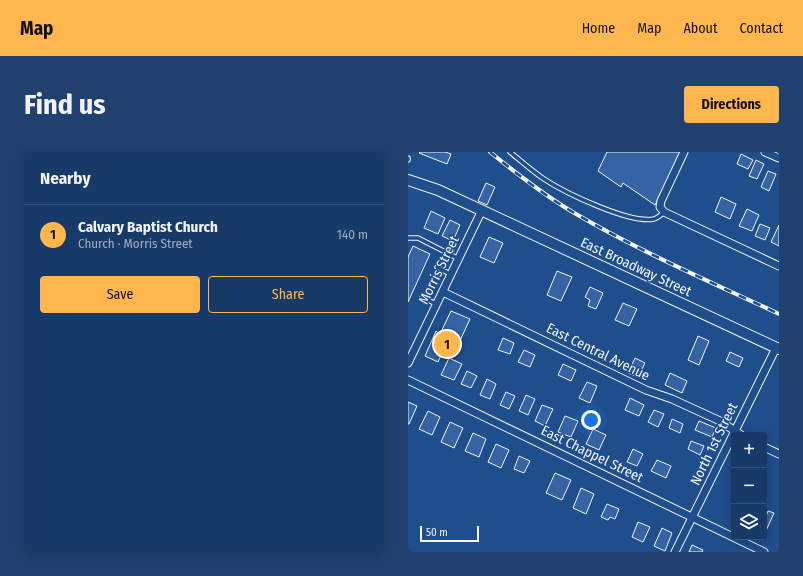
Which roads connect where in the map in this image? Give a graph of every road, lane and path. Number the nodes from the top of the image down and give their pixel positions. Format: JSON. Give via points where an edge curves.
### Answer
{"nodes":[{"id":1,"x":510,"y":152,"type":"edge"},
{"id":2,"x":684,"y":152,"type":"edge"},
{"id":3,"x":766,"y":152,"type":"edge"},
{"id":4,"x":779,"y":158,"type":"edge"},
{"id":5,"x":408,"y":180,"type":"edge"},
{"id":6,"x":482,"y":210,"type":"junction"},
{"id":7,"x":662,"y":210,"type":"junction"},
{"id":8,"x":408,"y":238,"type":"edge"},
{"id":9,"x":459,"y":259,"type":"junction"},
{"id":10,"x":779,"y":266,"type":"edge"},
{"id":11,"x":437,"y":267,"type":"dead end"},
{"id":12,"x":451,"y":275,"type":"junction"},
{"id":13,"x":443,"y":292,"type":"junction"},
{"id":14,"x":422,"y":297,"type":"dead end"},
{"id":15,"x":437,"y":304,"type":"junction"},
{"id":16,"x":777,"y":349,"type":"edge"},
{"id":17,"x":408,"y":363,"type":"edge"},
{"id":18,"x":408,"y":380,"type":"edge"},
{"id":19,"x":735,"y":431,"type":"junction"},
{"id":20,"x":767,"y":448,"type":"edge"},
{"id":21,"x":779,"y":454,"type":"edge"},
{"id":22,"x":692,"y":517,"type":"junction"},
{"id":23,"x":675,"y":552,"type":"edge"},
{"id":24,"x":764,"y":552,"type":"edge"}],
"edges":[{"from":1,"to":7,"type":"lane","via":[[544,179],[606,209],[637,219],[655,219]]},
{"from":2,"to":7,"type":"street","via":[[661,201]]},
{"from":3,"to":4,"type":"street"},
{"from":5,"to":6,"type":"main road","name":"East Broadway Street","via":[[438,190]]},
{"from":6,"to":9,"type":"street","name":"Morris Street"},
{"from":6,"to":16,"type":"main road","name":"East Broadway Street"},
{"from":7,"to":10,"type":"street"},
{"from":8,"to":9,"type":"lane","via":[[418,238]]},
{"from":9,"to":12,"type":"street","name":"Morris Street"},
{"from":11,"to":12,"type":"lane"},
{"from":12,"to":13,"type":"street","name":"Morris Street"},
{"from":13,"to":15,"type":"street","name":"Morris Street"},
{"from":13,"to":19,"type":"street","name":"East Central Avenue","via":[[646,390],[720,421]]},
{"from":14,"to":15,"type":"lane"},
{"from":15,"to":17,"type":"street","name":"Morris Street"},
{"from":16,"to":19,"type":"street","name":"North 1st Street"},
{"from":18,"to":22,"type":"street","name":"East Chappel Street"},
{"from":19,"to":22,"type":"street","name":"North 1st Street"},
{"from":20,"to":21,"type":"street"},
{"from":22,"to":23,"type":"street","name":"North 1st Street"},
{"from":22,"to":24,"type":"street","name":"East Chappel Street"}]}
